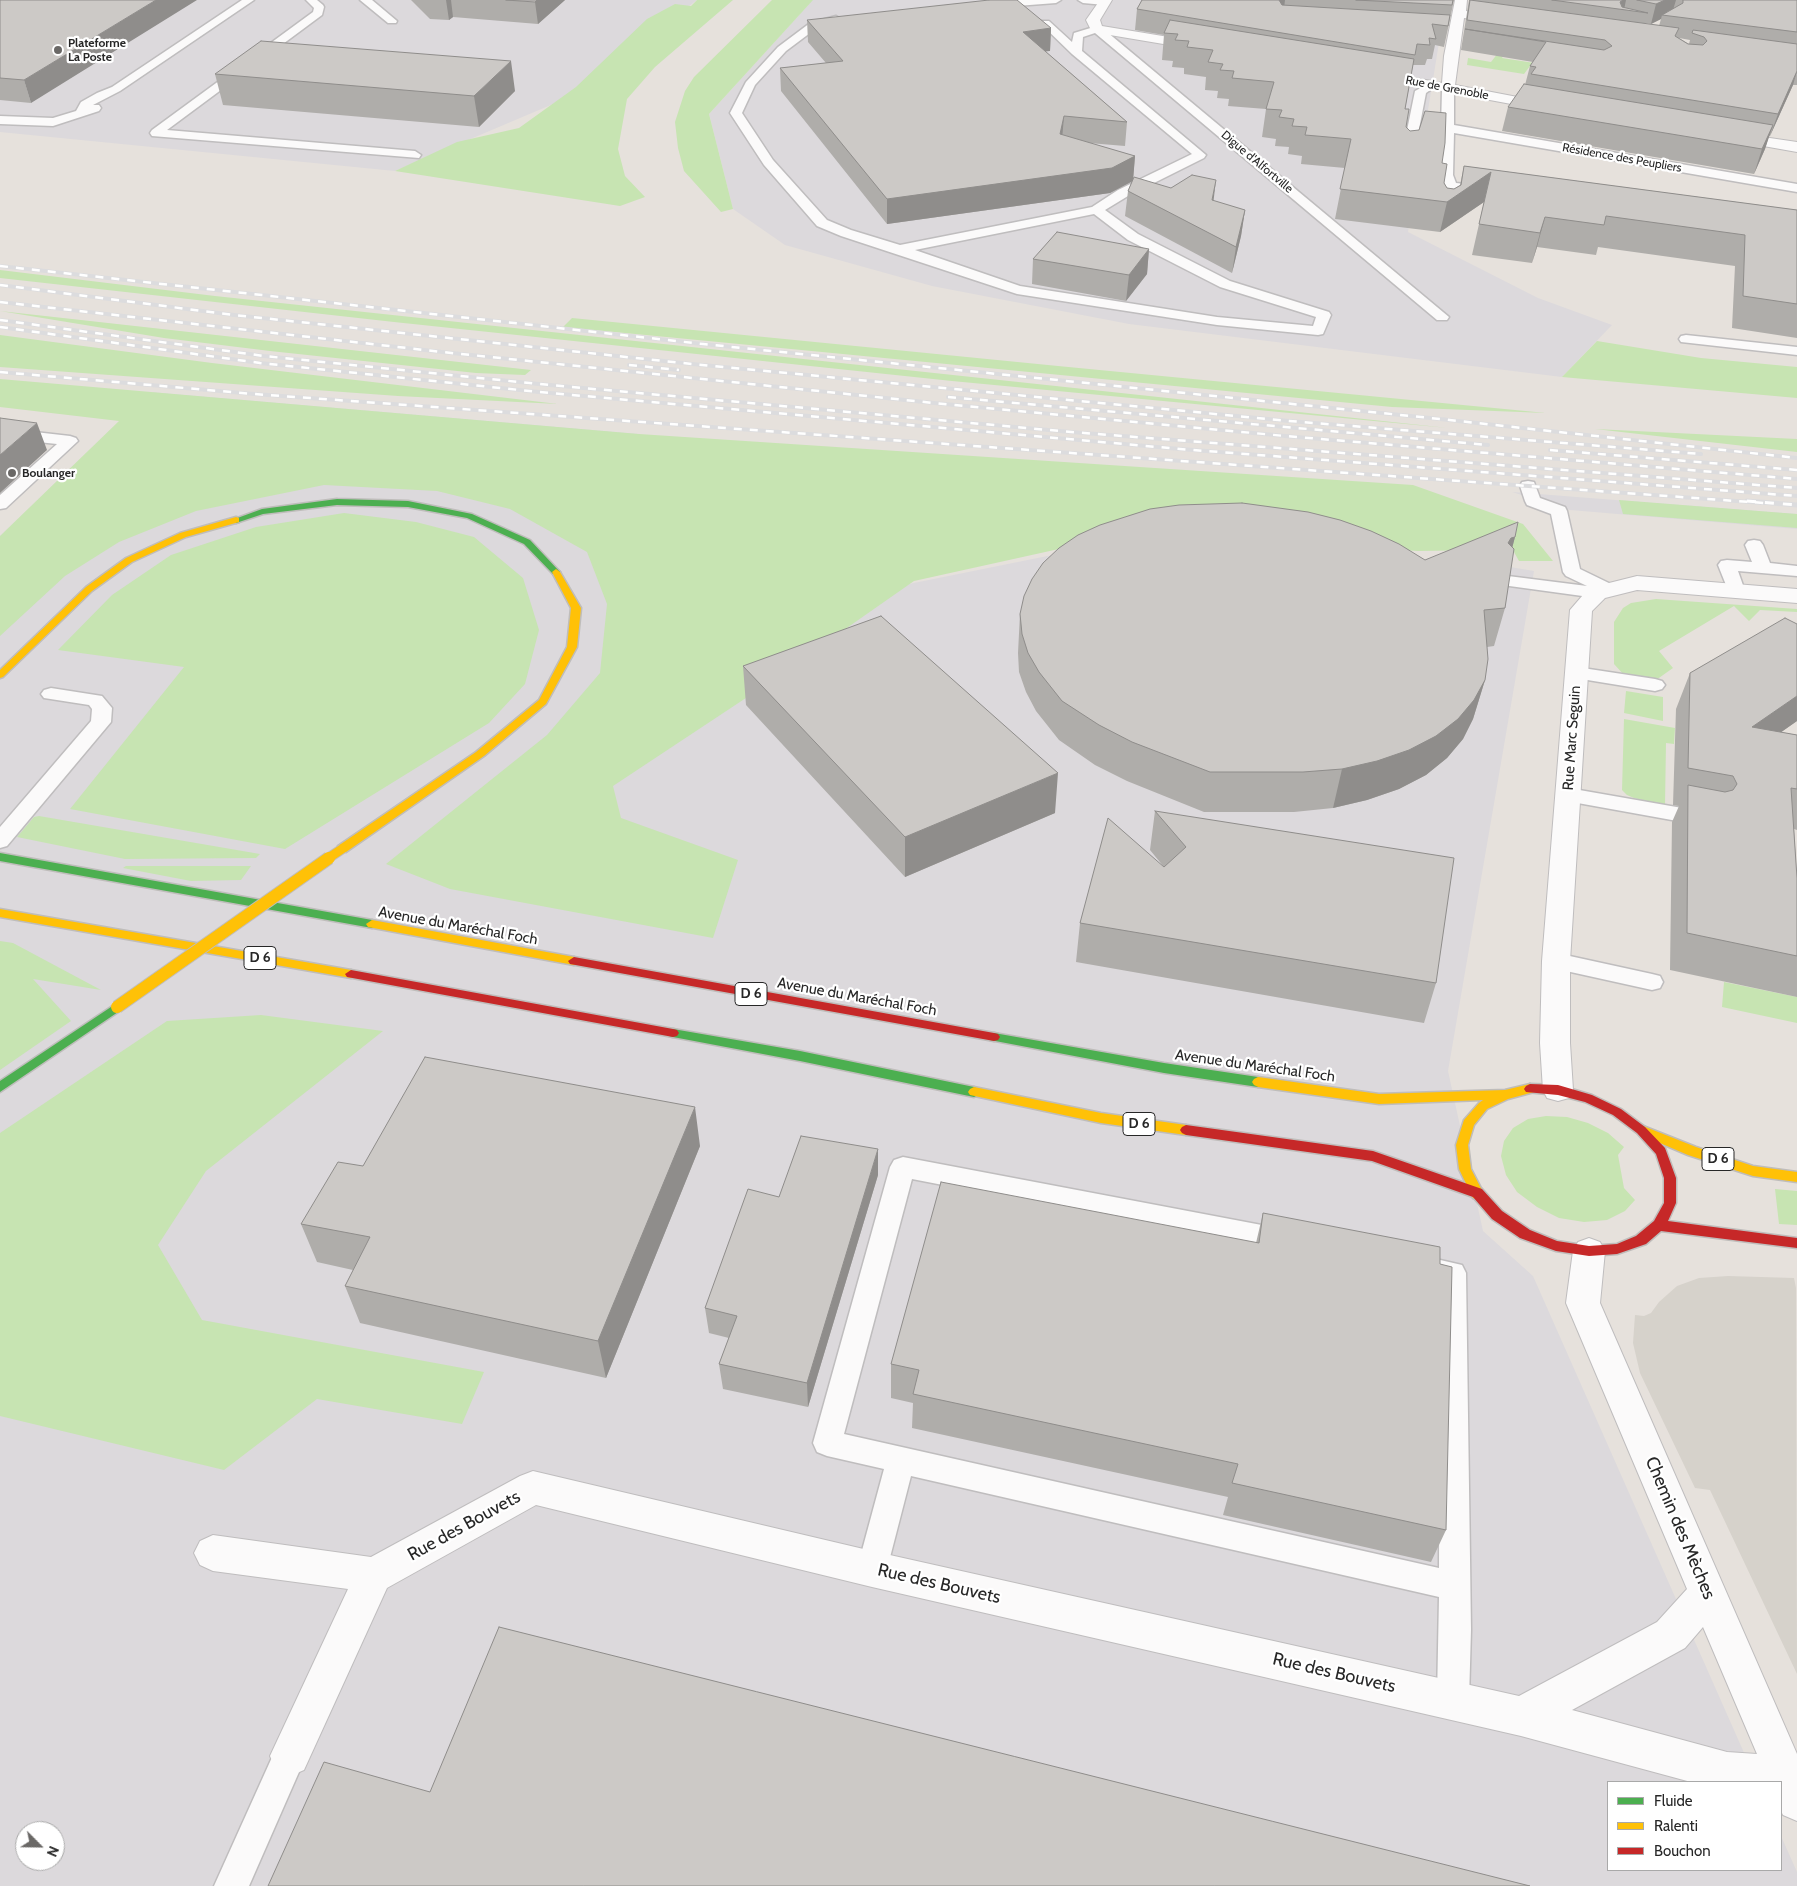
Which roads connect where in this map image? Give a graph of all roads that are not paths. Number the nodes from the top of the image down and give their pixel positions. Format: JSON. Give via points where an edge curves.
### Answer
{"nodes":[{"id":1,"x":249,"y":0,"type":"edge"},
{"id":2,"x":311,"y":0,"type":"edge"},
{"id":3,"x":365,"y":0,"type":"edge"},
{"id":4,"x":1083,"y":0,"type":"edge"},
{"id":5,"x":1461,"y":0,"type":"edge"},
{"id":6,"x":1105,"y":1,"type":"edge"},
{"id":7,"x":1057,"y":5,"type":"edge"},
{"id":8,"x":974,"y":6,"type":"edge"},
{"id":9,"x":1460,"y":14,"type":"junction"},
{"id":10,"x":850,"y":16,"type":"edge"},
{"id":11,"x":392,"y":21,"type":"dead end"},
{"id":12,"x":1518,"y":22,"type":"edge"},
{"id":13,"x":1045,"y":23,"type":"edge"},
{"id":14,"x":1098,"y":29,"type":"junction"},
{"id":15,"x":1440,"y":30,"type":"edge"},
{"id":16,"x":1458,"y":40,"type":"junction"},
{"id":17,"x":1213,"y":48,"type":"edge"},
{"id":18,"x":1076,"y":52,"type":"junction"},
{"id":19,"x":1358,"y":72,"type":"edge"},
{"id":20,"x":1430,"y":86,"type":"junction"},
{"id":21,"x":1448,"y":96,"type":"junction"},
{"id":22,"x":1567,"y":110,"type":"edge"},
{"id":23,"x":0,"y":120,"type":"edge"},
{"id":24,"x":1448,"y":128,"type":"junction"},
{"id":25,"x":1711,"y":133,"type":"edge"},
{"id":26,"x":1797,"y":148,"type":"edge"},
{"id":27,"x":414,"y":155,"type":"dead end"},
{"id":28,"x":1408,"y":155,"type":"edge"},
{"id":29,"x":1797,"y":188,"type":"edge"},
{"id":30,"x":1495,"y":192,"type":"edge"},
{"id":31,"x":1096,"y":210,"type":"junction"},
{"id":32,"x":898,"y":249,"type":"junction"},
{"id":33,"x":1442,"y":317,"type":"dead end"},
{"id":34,"x":1686,"y":339,"type":"dead end"},
{"id":35,"x":1797,"y":351,"type":"edge"},
{"id":36,"x":0,"y":433,"type":"edge"},
{"id":37,"x":1528,"y":486,"type":"dead end"},
{"id":38,"x":0,"y":504,"type":"edge"},
{"id":39,"x":1754,"y":545,"type":"dead end"},
{"id":40,"x":1764,"y":568,"type":"junction"},
{"id":41,"x":1797,"y":571,"type":"edge"},
{"id":42,"x":1508,"y":581,"type":"edge"},
{"id":43,"x":1736,"y":591,"type":"junction"},
{"id":44,"x":1603,"y":592,"type":"junction"},
{"id":45,"x":1797,"y":596,"type":"edge"},
{"id":46,"x":1576,"y":672,"type":"junction"},
{"id":47,"x":0,"y":675,"type":"edge"},
{"id":48,"x":1655,"y":685,"type":"dead end"},
{"id":49,"x":51,"y":694,"type":"dead end"},
{"id":50,"x":1568,"y":795,"type":"junction"},
{"id":51,"x":1709,"y":820,"type":"edge"},
{"id":52,"x":0,"y":841,"type":"edge"},
{"id":53,"x":0,"y":857,"type":"edge"},
{"id":54,"x":0,"y":913,"type":"edge"},
{"id":55,"x":1556,"y":961,"type":"junction"},
{"id":56,"x":1652,"y":982,"type":"dead end"},
{"id":57,"x":0,"y":1087,"type":"edge"},
{"id":58,"x":1558,"y":1090,"type":"junction"},
{"id":59,"x":1505,"y":1094,"type":"junction"},
{"id":60,"x":1641,"y":1130,"type":"junction"},
{"id":61,"x":1797,"y":1177,"type":"edge"},
{"id":62,"x":1477,"y":1193,"type":"junction"},
{"id":63,"x":1659,"y":1225,"type":"junction"},
{"id":64,"x":1797,"y":1243,"type":"edge"},
{"id":65,"x":1308,"y":1245,"type":"edge"},
{"id":66,"x":1588,"y":1251,"type":"junction"},
{"id":67,"x":1395,"y":1262,"type":"edge"},
{"id":68,"x":901,"y":1460,"type":"junction"},
{"id":69,"x":213,"y":1553,"type":"dead end"},
{"id":70,"x":872,"y":1569,"type":"junction"},
{"id":71,"x":374,"y":1575,"type":"junction"},
{"id":72,"x":1454,"y":1586,"type":"junction"},
{"id":73,"x":1708,"y":1594,"type":"junction"},
{"id":74,"x":1453,"y":1700,"type":"junction"},
{"id":75,"x":1522,"y":1716,"type":"junction"},
{"id":76,"x":290,"y":1756,"type":"joint"},
{"id":77,"x":1761,"y":1781,"type":"edge"},
{"id":78,"x":1792,"y":1789,"type":"edge"},
{"id":79,"x":231,"y":1886,"type":"edge"}],
"edges":[{"from":1,"to":23,"type":"lane","via":[[96,107],[53,122]]},
{"from":2,"to":27,"type":"lane","via":[[319,7],[318,13],[156,133]]},
{"from":3,"to":11,"type":"lane"},
{"from":4,"to":6,"type":"lane"},
{"from":5,"to":9,"type":"street"},
{"from":6,"to":14,"type":"street","via":[[1094,20]]},
{"from":7,"to":8,"type":"lane"},
{"from":9,"to":12,"type":"street"},
{"from":9,"to":16,"type":"street"},
{"from":10,"to":32,"type":"lane","via":[[814,25],[782,49],[750,84],[736,113],[768,162],[822,223]]},
{"from":13,"to":18,"type":"lane"},
{"from":14,"to":17,"type":"street"},
{"from":14,"to":18,"type":"lane","via":[[1078,35]]},
{"from":14,"to":33,"type":"lane","name":"Digue d'Alfortville","via":[[1279,187]]},
{"from":15,"to":16,"type":"lane"},
{"from":16,"to":21,"type":"street"},
{"from":18,"to":31,"type":"lane","via":[[1200,154]]},
{"from":19,"to":20,"type":"street","name":"Rue de Grenoble"},
{"from":20,"to":21,"type":"street","name":"Rue de Grenoble"},
{"from":20,"to":28,"type":"lane","via":[[1421,90]]},
{"from":21,"to":22,"type":"street","name":"Rue de Grenoble"},
{"from":21,"to":24,"type":"lane"},
{"from":24,"to":29,"type":"lane","name":"Résidence des Peupliers"},
{"from":24,"to":30,"type":"lane","via":[[1449,190]]},
{"from":25,"to":26,"type":"street"},
{"from":31,"to":32,"type":"lane"},
{"from":31,"to":32,"type":"lane","via":[[1133,237],[1225,284],[1324,315],[1318,331],[1217,322],[1017,290]]},
{"from":34,"to":35,"type":"lane"},
{"from":36,"to":38,"type":"lane","via":[[70,442]]},
{"from":37,"to":44,"type":"lane","via":[[1533,501],[1559,512],[1572,572]]},
{"from":39,"to":40,"type":"lane"},
{"from":40,"to":41,"type":"lane"},
{"from":40,"to":43,"type":"lane","via":[[1727,565]]},
{"from":42,"to":44,"type":"lane"},
{"from":43,"to":44,"type":"street","via":[[1637,583]]},
{"from":43,"to":45,"type":"street"},
{"from":44,"to":46,"type":"street","name":"Rue Marc Seguin","via":[[1581,610]]},
{"from":46,"to":48,"type":"lane"},
{"from":46,"to":50,"type":"street","name":"Rue Marc Seguin"},
{"from":47,"to":57,"type":"main road","bridge":true,"via":[[89,589],[129,560],[183,535],[262,512],[337,502],[408,504],[469,516],[527,542],[558,574],[576,608],[572,647],[543,702],[480,754]]},
{"from":49,"to":52,"type":"lane","via":[[95,700],[102,708],[101,722]]},
{"from":50,"to":51,"type":"lane"},
{"from":50,"to":55,"type":"street","name":"Rue Marc Seguin"},
{"from":53,"to":59,"type":"main road","name":"Avenue du Maréchal Foch","number":"D 6","via":[[1164,1068],[1379,1098]]},
{"from":54,"to":62,"type":"main road","number":"D 6","via":[[800,1056],[1101,1118],[1373,1156]]},
{"from":55,"to":56,"type":"lane"},
{"from":55,"to":58,"type":"street","name":"Rue Marc Seguin"},
{"from":58,"to":59,"type":"main road","via":[[1530,1089]]},
{"from":58,"to":60,"type":"main road","via":[[1610,1108]]},
{"from":59,"to":62,"type":"main road","via":[[1483,1106],[1468,1123],[1462,1145],[1465,1169]]},
{"from":60,"to":61,"type":"main road","number":"D 6","via":[[1753,1171]]},
{"from":60,"to":63,"type":"main road","via":[[1661,1152],[1670,1178],[1670,1203]]},
{"from":62,"to":66,"type":"main road","via":[[1497,1215],[1525,1234],[1556,1246]]},
{"from":63,"to":64,"type":"main road"},
{"from":63,"to":66,"type":"main road","via":[[1641,1240],[1617,1249]]},
{"from":65,"to":68,"type":"lane","via":[[902,1167],[827,1443]]},
{"from":66,"to":73,"type":"street","name":"Chemin des Mèches","via":[[1583,1304]]},
{"from":67,"to":72,"type":"lane","via":[[1453,1273]]},
{"from":68,"to":70,"type":"lane"},
{"from":68,"to":72,"type":"lane"},
{"from":69,"to":71,"type":"street"},
{"from":70,"to":71,"type":"street","name":"Rue des Bouvets","via":[[533,1488]]},
{"from":70,"to":74,"type":"street","name":"Rue des Bouvets"},
{"from":71,"to":76,"type":"street"},
{"from":72,"to":74,"type":"lane"},
{"from":73,"to":75,"type":"street","via":[[1671,1635]]},
{"from":73,"to":78,"type":"street","name":"Chemin des Mèches"},
{"from":74,"to":75,"type":"street","name":"Rue des Bouvets"},
{"from":75,"to":77,"type":"street","name":"Rue des Bouvets"},
{"from":76,"to":79,"type":"lane"}]}
